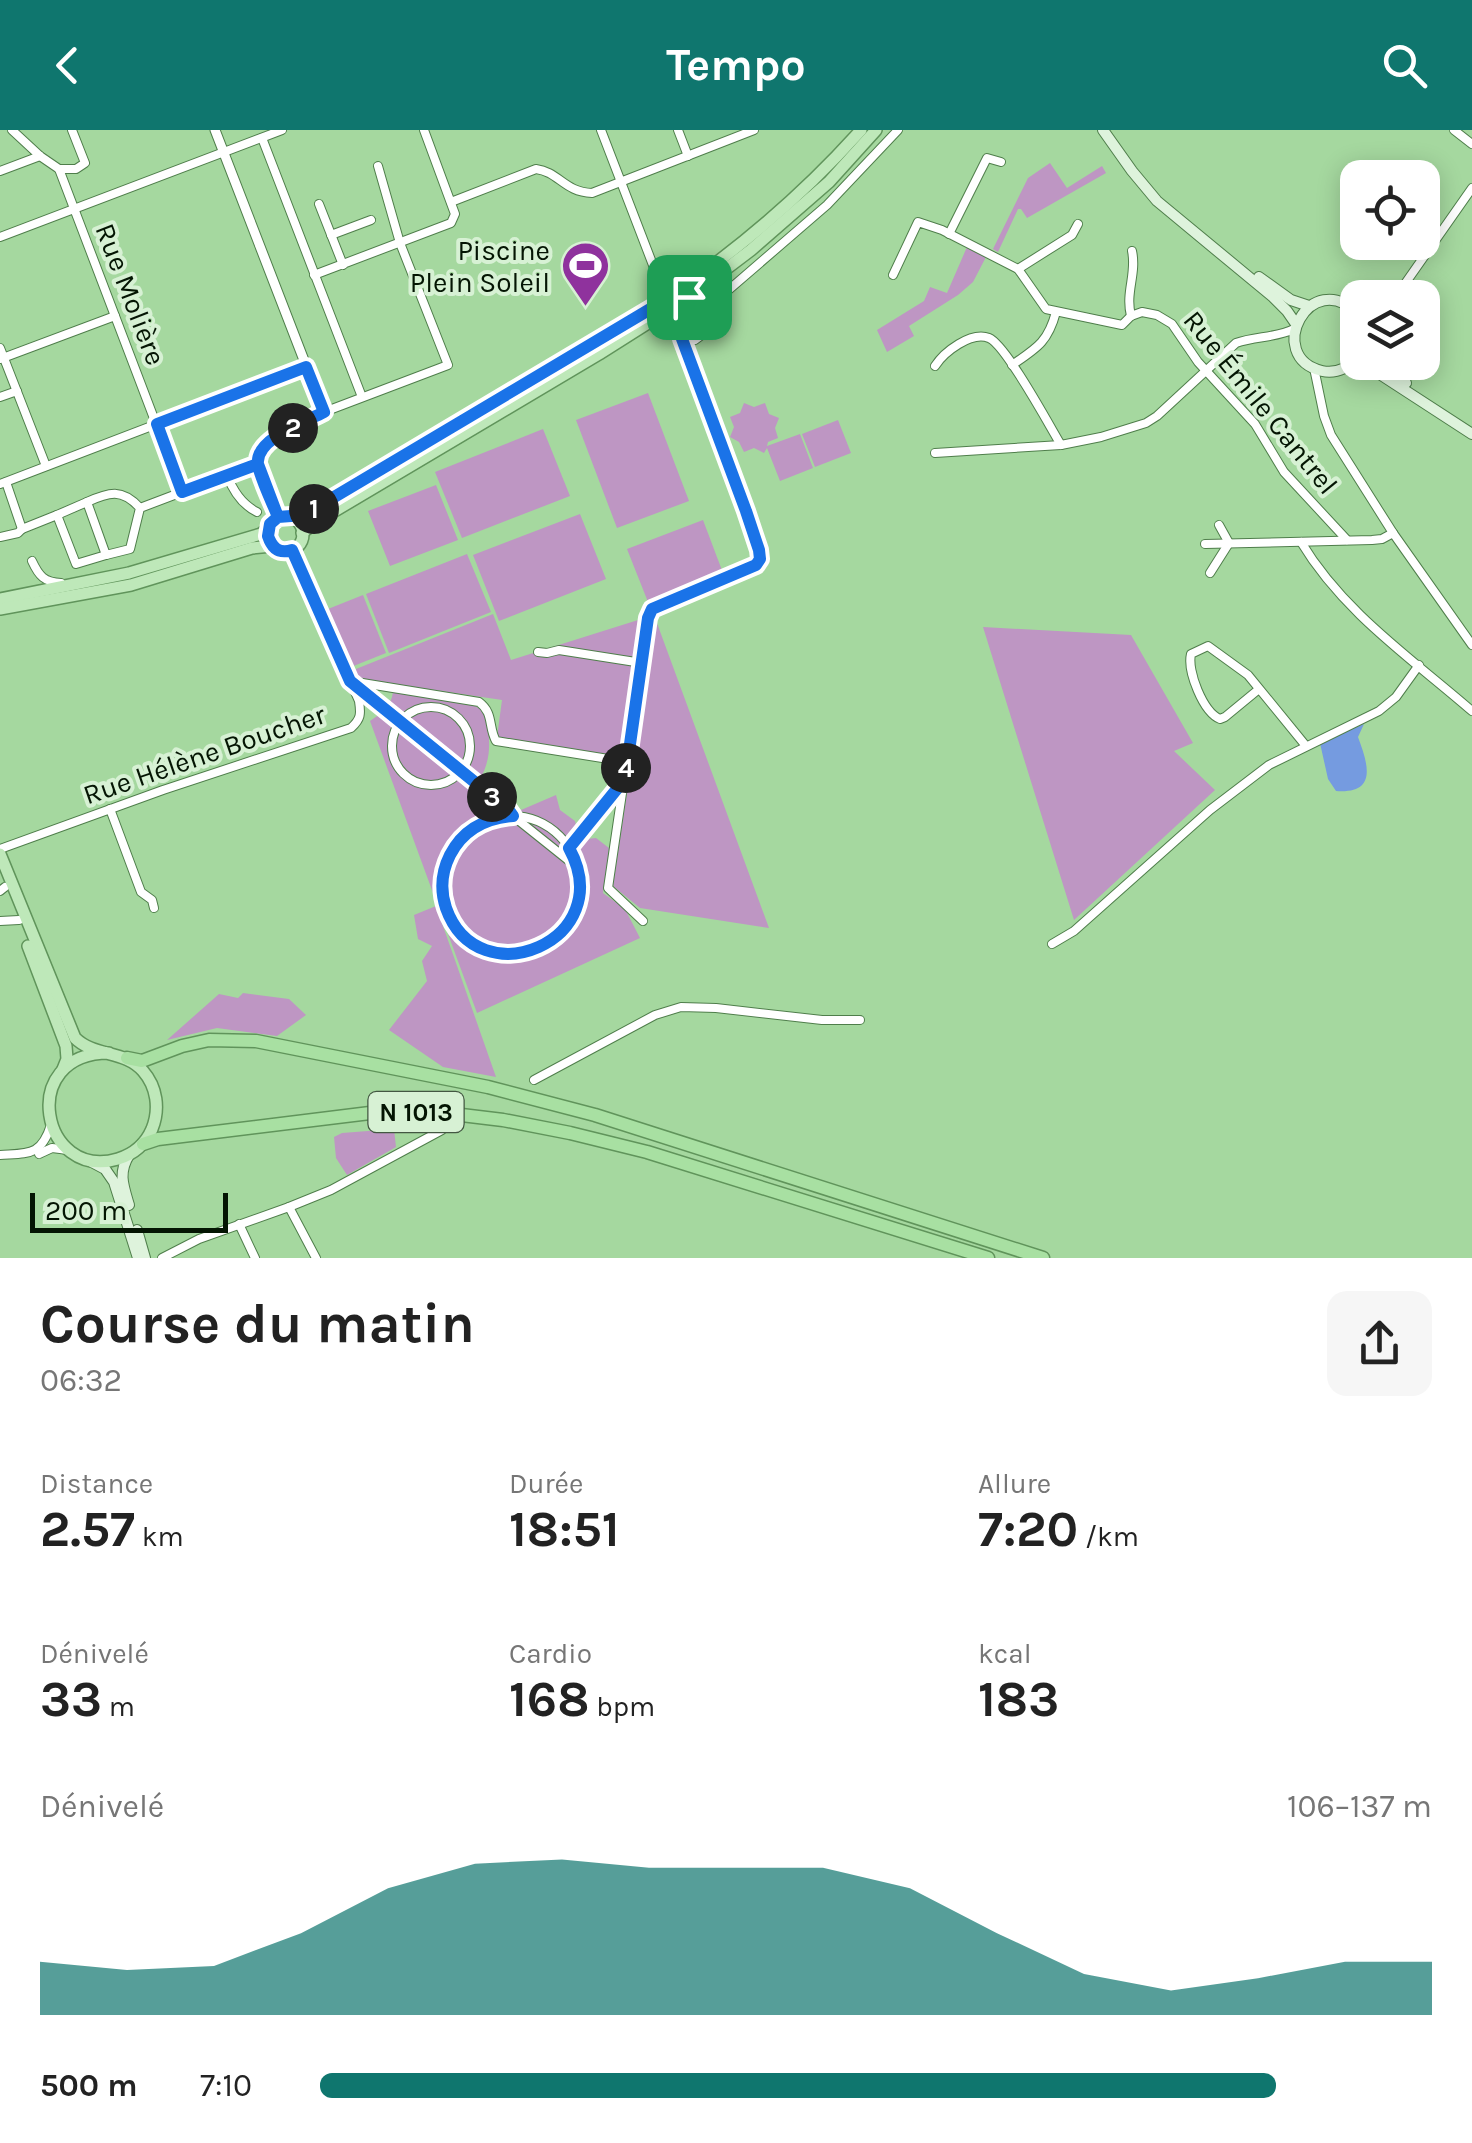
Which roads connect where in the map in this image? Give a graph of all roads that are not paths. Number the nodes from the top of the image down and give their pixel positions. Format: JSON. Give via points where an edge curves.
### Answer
{"nodes":[{"id":1,"x":12,"y":130,"type":"edge"},
{"id":2,"x":72,"y":130,"type":"edge"},
{"id":3,"x":216,"y":130,"type":"edge"},
{"id":4,"x":282,"y":130,"type":"edge"},
{"id":5,"x":424,"y":130,"type":"edge"},
{"id":6,"x":601,"y":130,"type":"edge"},
{"id":7,"x":678,"y":130,"type":"edge"},
{"id":8,"x":754,"y":130,"type":"edge"},
{"id":9,"x":861,"y":130,"type":"edge"},
{"id":10,"x":876,"y":130,"type":"edge"},
{"id":11,"x":898,"y":130,"type":"edge"},
{"id":12,"x":1105,"y":130,"type":"edge"},
{"id":13,"x":1454,"y":130,"type":"edge"},
{"id":14,"x":262,"y":138,"type":"junction"},
{"id":15,"x":1472,"y":144,"type":"edge"},
{"id":16,"x":224,"y":151,"type":"junction"},
{"id":17,"x":40,"y":156,"type":"junction"},
{"id":18,"x":688,"y":156,"type":"junction"},
{"id":19,"x":1000,"y":162,"type":"dead end"},
{"id":20,"x":378,"y":166,"type":"dead end"},
{"id":21,"x":59,"y":169,"type":"junction"},
{"id":22,"x":0,"y":171,"type":"edge"},
{"id":23,"x":622,"y":181,"type":"junction"},
{"id":24,"x":1472,"y":188,"type":"edge"},
{"id":25,"x":451,"y":202,"type":"junction"},
{"id":26,"x":319,"y":204,"type":"dead end"},
{"id":27,"x":75,"y":208,"type":"junction"},
{"id":28,"x":371,"y":220,"type":"dead end"},
{"id":29,"x":1078,"y":224,"type":"dead end"},
{"id":30,"x":948,"y":234,"type":"junction"},
{"id":31,"x":331,"y":236,"type":"junction"},
{"id":32,"x":0,"y":237,"type":"edge"},
{"id":33,"x":400,"y":243,"type":"junction"},
{"id":34,"x":1132,"y":251,"type":"dead end"},
{"id":35,"x":342,"y":264,"type":"junction"},
{"id":36,"x":1018,"y":269,"type":"junction"},
{"id":37,"x":314,"y":275,"type":"junction"},
{"id":38,"x":893,"y":275,"type":"dead end"},
{"id":39,"x":661,"y":277,"type":"junction"},
{"id":40,"x":1408,"y":280,"type":"edge"},
{"id":41,"x":687,"y":292,"type":"junction"},
{"id":42,"x":1340,"y":302,"type":"edge"},
{"id":43,"x":664,"y":305,"type":"junction"},
{"id":44,"x":1309,"y":306,"type":"junction"},
{"id":45,"x":1056,"y":312,"type":"junction"},
{"id":46,"x":115,"y":316,"type":"junction"},
{"id":47,"x":1131,"y":316,"type":"junction"},
{"id":48,"x":1295,"y":326,"type":"junction"},
{"id":49,"x":1257,"y":338,"type":"junction"},
{"id":50,"x":682,"y":341,"type":"junction"},
{"id":51,"x":1295,"y":346,"type":"junction"},
{"id":52,"x":1,"y":355,"type":"edge"},
{"id":53,"x":1012,"y":365,"type":"junction"},
{"id":54,"x":935,"y":366,"type":"dead end"},
{"id":55,"x":306,"y":367,"type":"junction"},
{"id":56,"x":1314,"y":368,"type":"junction"},
{"id":57,"x":1340,"y":369,"type":"edge"},
{"id":58,"x":1206,"y":371,"type":"junction"},
{"id":59,"x":1335,"y":371,"type":"junction"},
{"id":60,"x":1389,"y":380,"type":"edge"},
{"id":61,"x":1403,"y":380,"type":"edge"},
{"id":62,"x":17,"y":391,"type":"junction"},
{"id":63,"x":0,"y":397,"type":"edge"},
{"id":64,"x":362,"y":397,"type":"junction"},
{"id":65,"x":1323,"y":403,"type":"junction"},
{"id":66,"x":324,"y":412,"type":"junction"},
{"id":67,"x":157,"y":424,"type":"junction"},
{"id":68,"x":1472,"y":432,"type":"edge"},
{"id":69,"x":1061,"y":444,"type":"junction"},
{"id":70,"x":935,"y":453,"type":"dead end"},
{"id":71,"x":258,"y":464,"type":"junction"},
{"id":72,"x":46,"y":466,"type":"junction"},
{"id":73,"x":227,"y":475,"type":"junction"},
{"id":74,"x":3,"y":483,"type":"edge"},
{"id":75,"x":182,"y":492,"type":"junction"},
{"id":76,"x":87,"y":502,"type":"junction"},
{"id":77,"x":140,"y":508,"type":"junction"},
{"id":78,"x":258,"y":512,"type":"dead end"},
{"id":79,"x":57,"y":514,"type":"junction"},
{"id":80,"x":278,"y":517,"type":"junction"},
{"id":81,"x":292,"y":517,"type":"junction"},
{"id":82,"x":1219,"y":525,"type":"dead end"},
{"id":83,"x":22,"y":529,"type":"junction"},
{"id":84,"x":267,"y":529,"type":"junction"},
{"id":85,"x":302,"y":532,"type":"junction"},
{"id":86,"x":1393,"y":532,"type":"junction"},
{"id":87,"x":0,"y":538,"type":"edge"},
{"id":88,"x":1347,"y":540,"type":"junction"},
{"id":89,"x":1301,"y":542,"type":"junction"},
{"id":90,"x":1230,"y":543,"type":"junction"},
{"id":91,"x":1205,"y":544,"type":"dead end"},
{"id":92,"x":272,"y":546,"type":"junction"},
{"id":93,"x":292,"y":550,"type":"junction"},
{"id":94,"x":106,"y":555,"type":"junction"},
{"id":95,"x":32,"y":561,"type":"dead end"},
{"id":96,"x":1210,"y":573,"type":"dead end"},
{"id":97,"x":38,"y":575,"type":"junction"},
{"id":98,"x":88,"y":582,"type":"junction"},
{"id":99,"x":25,"y":594,"type":"junction"},
{"id":100,"x":0,"y":599,"type":"edge"},
{"id":101,"x":0,"y":609,"type":"edge"},
{"id":102,"x":1472,"y":644,"type":"edge"},
{"id":103,"x":538,"y":652,"type":"dead end"},
{"id":104,"x":642,"y":663,"type":"junction"},
{"id":105,"x":1419,"y":666,"type":"junction"},
{"id":106,"x":350,"y":681,"type":"junction"},
{"id":107,"x":1259,"y":690,"type":"junction"},
{"id":108,"x":1472,"y":711,"type":"edge"},
{"id":109,"x":491,"y":718,"type":"junction"},
{"id":110,"x":503,"y":720,"type":"dead end"},
{"id":111,"x":401,"y":722,"type":"junction"},
{"id":112,"x":1306,"y":746,"type":"junction"},
{"id":113,"x":627,"y":762,"type":"junction"},
{"id":114,"x":461,"y":771,"type":"junction"},
{"id":115,"x":625,"y":779,"type":"junction"},
{"id":116,"x":110,"y":809,"type":"junction"},
{"id":117,"x":513,"y":816,"type":"junction"},
{"id":118,"x":569,"y":848,"type":"junction"},
{"id":119,"x":0,"y":852,"type":"edge"},
{"id":120,"x":578,"y":868,"type":"junction"},
{"id":121,"x":0,"y":872,"type":"edge"},
{"id":122,"x":3,"y":889,"type":"edge"},
{"id":123,"x":154,"y":908,"type":"dead end"},
{"id":124,"x":0,"y":920,"type":"edge"},
{"id":125,"x":18,"y":920,"type":"junction"},
{"id":126,"x":452,"y":920,"type":"junction"},
{"id":127,"x":644,"y":921,"type":"dead end"},
{"id":128,"x":438,"y":922,"type":"dead end"},
{"id":129,"x":1052,"y":944,"type":"dead end"},
{"id":130,"x":860,"y":1020,"type":"dead end"},
{"id":131,"x":109,"y":1053,"type":"junction"},
{"id":132,"x":127,"y":1058,"type":"junction"},
{"id":133,"x":63,"y":1069,"type":"junction"},
{"id":134,"x":534,"y":1080,"type":"dead end"},
{"id":135,"x":51,"y":1125,"type":"junction"},
{"id":136,"x":442,"y":1130,"type":"dead end"},
{"id":137,"x":143,"y":1144,"type":"junction"},
{"id":138,"x":68,"y":1150,"type":"junction"},
{"id":139,"x":3,"y":1154,"type":"edge"},
{"id":140,"x":129,"y":1154,"type":"junction"},
{"id":141,"x":85,"y":1158,"type":"junction"},
{"id":142,"x":289,"y":1207,"type":"junction"},
{"id":143,"x":239,"y":1224,"type":"junction"},
{"id":144,"x":138,"y":1258,"type":"edge"},
{"id":145,"x":146,"y":1258,"type":"edge"},
{"id":146,"x":162,"y":1258,"type":"edge"},
{"id":147,"x":255,"y":1258,"type":"edge"},
{"id":148,"x":316,"y":1258,"type":"edge"},
{"id":149,"x":988,"y":1258,"type":"edge"},
{"id":150,"x":1043,"y":1258,"type":"edge"}],
"edges":[{"from":1,"to":17,"type":"street"},
{"from":2,"to":21,"type":"street","via":[[85,162]]},
{"from":3,"to":16,"type":"street"},
{"from":4,"to":14,"type":"street"},
{"from":5,"to":25,"type":"street"},
{"from":6,"to":23,"type":"street"},
{"from":7,"to":18,"type":"street"},
{"from":8,"to":18,"type":"street"},
{"from":9,"to":41,"type":"main road"},
{"from":10,"to":41,"type":"main road","via":[[814,195],[723,273]]},
{"from":11,"to":50,"type":"street","via":[[827,205],[725,293],[706,332]]},
{"from":12,"to":44,"type":"main road","via":[[1164,202],[1269,284]]},
{"from":12,"to":48,"type":"main road","via":[[1157,201],[1273,297]]},
{"from":13,"to":15,"type":"street"},
{"from":14,"to":16,"type":"street"},
{"from":14,"to":37,"type":"street"},
{"from":16,"to":27,"type":"street"},
{"from":16,"to":55,"type":"street"},
{"from":17,"to":21,"type":"street"},
{"from":17,"to":22,"type":"street"},
{"from":18,"to":23,"type":"street"},
{"from":19,"to":30,"type":"street","via":[[987,158]]},
{"from":20,"to":33,"type":"street"},
{"from":21,"to":27,"type":"street","name":"Rue Molière"},
{"from":23,"to":25,"type":"street","via":[[583,193],[536,169]]},
{"from":23,"to":39,"type":"street"},
{"from":24,"to":40,"type":"street"},
{"from":25,"to":33,"type":"street","via":[[451,222]]},
{"from":26,"to":31,"type":"street"},
{"from":27,"to":32,"type":"street"},
{"from":27,"to":46,"type":"street","name":"Rue Molière"},
{"from":28,"to":31,"type":"street"},
{"from":29,"to":36,"type":"street"},
{"from":30,"to":36,"type":"street"},
{"from":30,"to":38,"type":"street","via":[[918,222]]},
{"from":31,"to":35,"type":"street"},
{"from":33,"to":35,"type":"street"},
{"from":33,"to":64,"type":"street","via":[[448,365]]},
{"from":34,"to":47,"type":"street"},
{"from":35,"to":37,"type":"street"},
{"from":36,"to":45,"type":"street","via":[[1046,309]]},
{"from":37,"to":64,"type":"street"},
{"from":39,"to":41,"type":"street"},
{"from":39,"to":43,"type":"street"},
{"from":41,"to":43,"type":"main road"},
{"from":41,"to":50,"type":"street"},
{"from":42,"to":44,"type":"main road"},
{"from":43,"to":50,"type":"street"},
{"from":43,"to":81,"type":"main road"},
{"from":43,"to":85,"type":"main road","via":[[599,354]]},
{"from":44,"to":48,"type":"main road"},
{"from":45,"to":47,"type":"street","name":"Rue Émile Cantrel","via":[[1122,325]]},
{"from":45,"to":53,"type":"street","via":[[1042,344]]},
{"from":46,"to":52,"type":"street"},
{"from":46,"to":67,"type":"street","name":"Rue Molière"},
{"from":47,"to":58,"type":"street","name":"Rue Émile Cantrel","via":[[1165,318]]},
{"from":48,"to":49,"type":"street"},
{"from":48,"to":51,"type":"main road"},
{"from":49,"to":51,"type":"street"},
{"from":49,"to":58,"type":"street","via":[[1236,343]]},
{"from":50,"to":104,"type":"street","via":[[760,559],[652,609]]},
{"from":51,"to":56,"type":"main road"},
{"from":52,"to":62,"type":"street"},
{"from":53,"to":54,"type":"street","via":[[987,337],[943,354]]},
{"from":53,"to":69,"type":"street"},
{"from":55,"to":66,"type":"street"},
{"from":55,"to":67,"type":"street"},
{"from":56,"to":59,"type":"main road"},
{"from":56,"to":65,"type":"street"},
{"from":57,"to":59,"type":"main road"},
{"from":58,"to":69,"type":"street","via":[[1146,422]]},
{"from":58,"to":88,"type":"street","name":"Rue Émile Cantrel"},
{"from":59,"to":65,"type":"street","via":[[1324,384]]},
{"from":60,"to":68,"type":"main road"},
{"from":61,"to":68,"type":"main road"},
{"from":62,"to":63,"type":"street"},
{"from":62,"to":72,"type":"street"},
{"from":64,"to":66,"type":"street"},
{"from":65,"to":86,"type":"street","via":[[1331,435]]},
{"from":66,"to":71,"type":"street","via":[[267,442]]},
{"from":67,"to":72,"type":"street"},
{"from":67,"to":75,"type":"street","name":"Rue Molière"},
{"from":69,"to":70,"type":"street"},
{"from":71,"to":73,"type":"street"},
{"from":71,"to":80,"type":"street"},
{"from":72,"to":74,"type":"street"},
{"from":73,"to":75,"type":"street"},
{"from":73,"to":78,"type":"street","via":[[246,506]]},
{"from":74,"to":83,"type":"street"},
{"from":75,"to":77,"type":"street"},
{"from":76,"to":77,"type":"street","via":[[124,494]]},
{"from":76,"to":79,"type":"street"},
{"from":76,"to":94,"type":"street"},
{"from":77,"to":94,"type":"street","via":[[130,549]]},
{"from":79,"to":83,"type":"street"},
{"from":79,"to":94,"type":"street","via":[[76,564]]},
{"from":80,"to":81,"type":"main road"},
{"from":80,"to":84,"type":"main road"},
{"from":81,"to":85,"type":"main road"},
{"from":82,"to":90,"type":"street"},
{"from":83,"to":87,"type":"street"},
{"from":84,"to":92,"type":"main road"},
{"from":84,"to":98,"type":"main road"},
{"from":85,"to":93,"type":"main road"},
{"from":86,"to":88,"type":"street","via":[[1382,539]]},
{"from":86,"to":102,"type":"street"},
{"from":88,"to":89,"type":"street"},
{"from":89,"to":90,"type":"street"},
{"from":89,"to":105,"type":"street","via":[[1343,600]]},
{"from":90,"to":91,"type":"street"},
{"from":90,"to":96,"type":"street"},
{"from":92,"to":93,"type":"main road"},
{"from":92,"to":101,"type":"main road","via":[[131,585]]},
{"from":93,"to":106,"type":"street","name":"Rue Hélène Boucher"},
{"from":95,"to":97,"type":"street"},
{"from":97,"to":98,"type":"street","via":[[47,582]]},
{"from":97,"to":99,"type":"street","via":[[36,588]]},
{"from":98,"to":99,"type":"main road"},
{"from":99,"to":100,"type":"main road"},
{"from":103,"to":104,"type":"street"},
{"from":104,"to":113,"type":"street"},
{"from":105,"to":108,"type":"street"},
{"from":105,"to":112,"type":"street","via":[[1378,712]]},
{"from":106,"to":109,"type":"street","via":[[472,700]]},
{"from":106,"to":111,"type":"street"},
{"from":106,"to":116,"type":"street","name":"Rue Hélène Boucher","via":[[361,716],[351,728]]},
{"from":107,"to":107,"type":"street","via":[[1208,646],[1191,654],[1203,702],[1214,717],[1220,720]]},
{"from":107,"to":112,"type":"street"},
{"from":109,"to":110,"type":"street"},
{"from":109,"to":113,"type":"street","via":[[496,741]]},
{"from":111,"to":114,"type":"street"},
{"from":111,"to":114,"type":"street","via":[[393,750],[406,776],[435,785]]},
{"from":111,"to":114,"type":"street","via":[[432,708],[456,716],[470,738]]},
{"from":112,"to":129,"type":"street","via":[[1224,799]]},
{"from":113,"to":115,"type":"street"},
{"from":114,"to":117,"type":"street"},
{"from":115,"to":118,"type":"street"},
{"from":115,"to":127,"type":"street","via":[[608,888]]},
{"from":116,"to":119,"type":"street","name":"Rue Hélène Boucher"},
{"from":116,"to":123,"type":"street","via":[[140,892]]},
{"from":117,"to":118,"type":"street","via":[[545,825]]},
{"from":117,"to":120,"type":"street"},
{"from":117,"to":126,"type":"street","via":[[478,825],[452,850],[442,885]]},
{"from":118,"to":120,"type":"street"},
{"from":119,"to":131,"type":"main road","via":[[78,1042]]},
{"from":120,"to":126,"type":"street","via":[[573,916],[538,949],[490,950]]},
{"from":121,"to":122,"type":"main road"},
{"from":122,"to":125,"type":"main road"},
{"from":124,"to":125,"type":"street"},
{"from":125,"to":133,"type":"main road","via":[[66,1046]]},
{"from":126,"to":128,"type":"street"},
{"from":130,"to":134,"type":"street","via":[[680,1007]]},
{"from":131,"to":132,"type":"main road"},
{"from":131,"to":133,"type":"main road","via":[[84,1056]]},
{"from":132,"to":137,"type":"main road","via":[[155,1092],[156,1114]]},
{"from":132,"to":150,"type":"highway","number":"N 1013","via":[[142,1061],[195,1042],[238,1039],[488,1087]]},
{"from":133,"to":135,"type":"main road","via":[[48,1100]]},
{"from":135,"to":138,"type":"main road"},
{"from":135,"to":139,"type":"street","via":[[39,1149]]},
{"from":136,"to":142,"type":"street"},
{"from":137,"to":140,"type":"main road"},
{"from":137,"to":149,"type":"highway","number":"N 1013","via":[[378,1112],[472,1116],[647,1152]]},
{"from":138,"to":139,"type":"street"},
{"from":138,"to":141,"type":"main road"},
{"from":140,"to":141,"type":"main road"},
{"from":140,"to":145,"type":"main road","via":[[121,1176]]},
{"from":141,"to":144,"type":"main road","via":[[114,1182]]},
{"from":142,"to":143,"type":"street"},
{"from":142,"to":148,"type":"street"},
{"from":143,"to":146,"type":"street"},
{"from":143,"to":147,"type":"street"}]}
